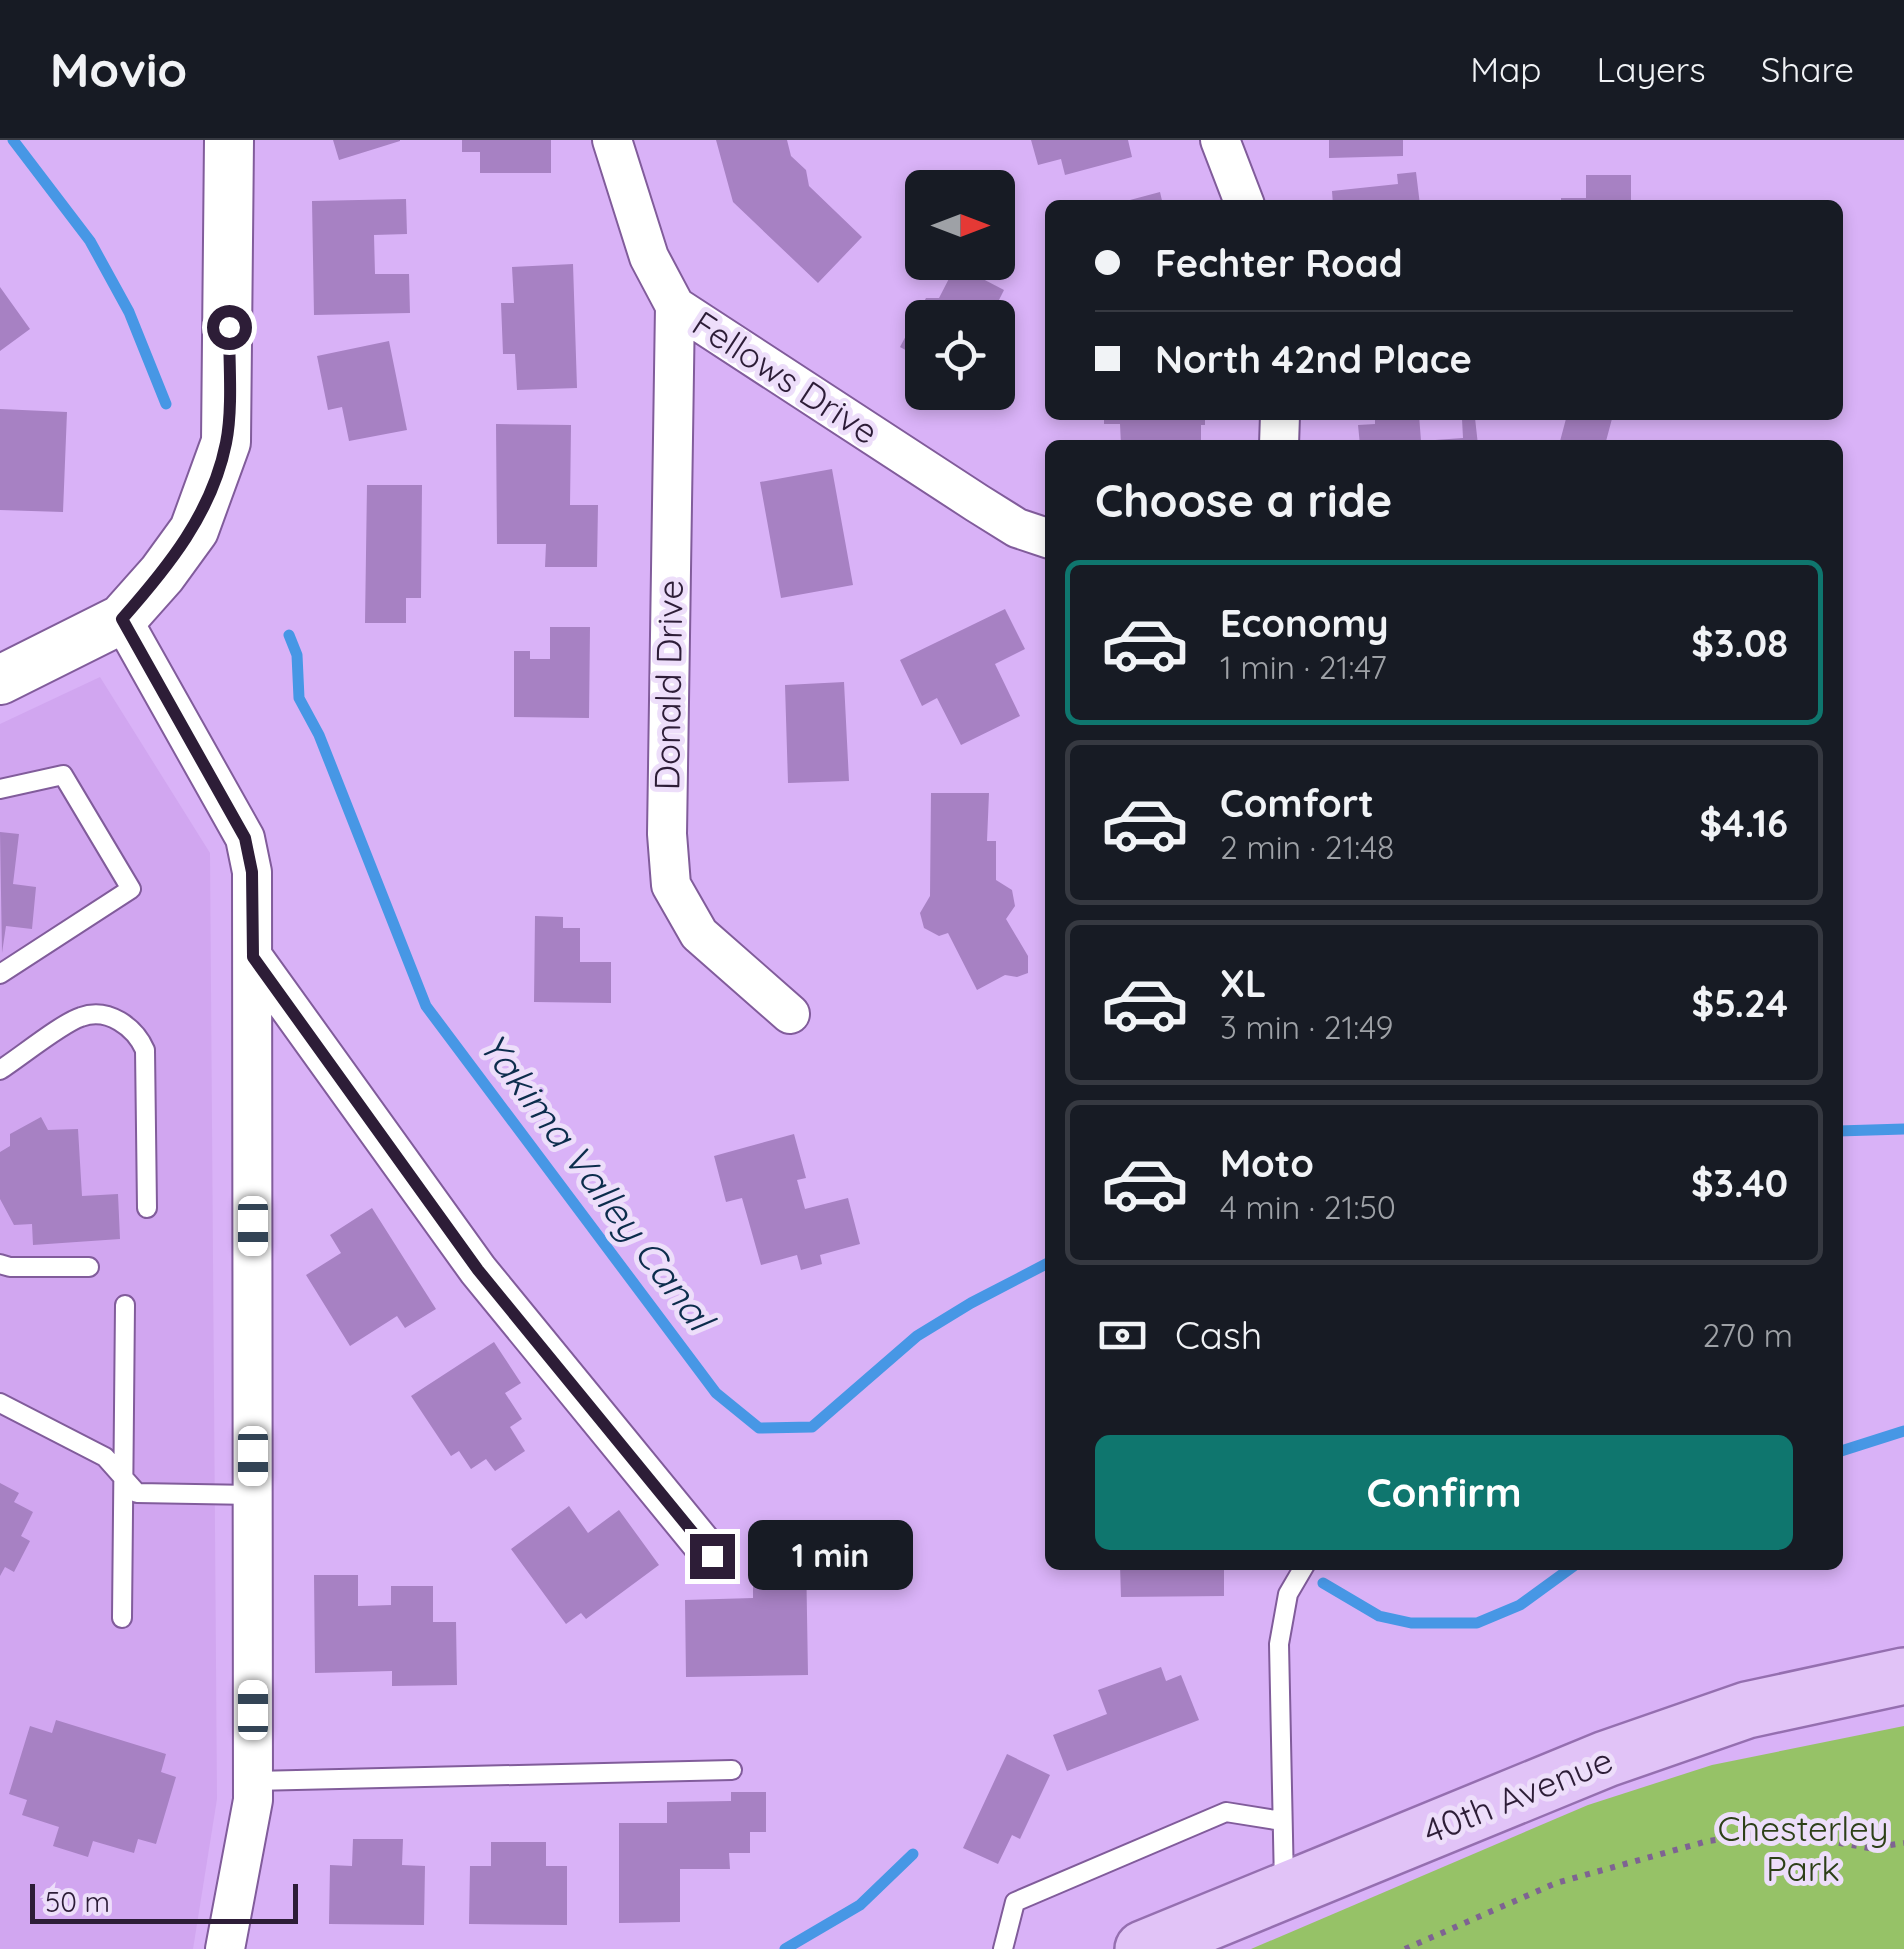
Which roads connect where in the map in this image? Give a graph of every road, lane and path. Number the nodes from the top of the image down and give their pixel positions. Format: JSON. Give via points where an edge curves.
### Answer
{"nodes":[{"id":1,"x":229,"y":140,"type":"edge"},
{"id":2,"x":612,"y":140,"type":"edge"},
{"id":3,"x":1220,"y":140,"type":"edge"},
{"id":4,"x":1243,"y":200,"type":"edge"},
{"id":5,"x":675,"y":306,"type":"junction"},
{"id":6,"x":1045,"y":537,"type":"edge"},
{"id":7,"x":122,"y":619,"type":"junction"},
{"id":8,"x":0,"y":680,"type":"edge"},
{"id":9,"x":0,"y":789,"type":"edge"},
{"id":10,"x":253,"y":957,"type":"junction"},
{"id":11,"x":0,"y":974,"type":"edge"},
{"id":12,"x":790,"y":1014,"type":"dead end"},
{"id":13,"x":0,"y":1070,"type":"edge"},
{"id":14,"x":147,"y":1208,"type":"dead end"},
{"id":15,"x":0,"y":1264,"type":"edge"},
{"id":16,"x":89,"y":1268,"type":"dead end"},
{"id":17,"x":124,"y":1305,"type":"dead end"},
{"id":18,"x":0,"y":1403,"type":"edge"},
{"id":19,"x":124,"y":1479,"type":"junction"},
{"id":20,"x":253,"y":1494,"type":"junction"},
{"id":21,"x":712,"y":1556,"type":"dead end"},
{"id":22,"x":1303,"y":1570,"type":"edge"},
{"id":23,"x":122,"y":1618,"type":"dead end"},
{"id":24,"x":1904,"y":1676,"type":"edge"},
{"id":25,"x":732,"y":1770,"type":"dead end"},
{"id":26,"x":253,"y":1781,"type":"junction"},
{"id":27,"x":1282,"y":1821,"type":"junction"},
{"id":28,"x":1904,"y":1844,"type":"edge"},
{"id":29,"x":1284,"y":1891,"type":"junction"},
{"id":30,"x":224,"y":1949,"type":"edge"},
{"id":31,"x":1003,"y":1949,"type":"edge"},
{"id":32,"x":1143,"y":1949,"type":"edge"},
{"id":33,"x":1405,"y":1949,"type":"edge"}],
"edges":[{"from":1,"to":7,"type":"street","via":[[226,442],[194,530]]},
{"from":2,"to":5,"type":"street","name":"Fellows Drive","via":[[649,257]]},
{"from":3,"to":4,"type":"street"},
{"from":5,"to":6,"type":"street","name":"Fellows Drive","via":[[977,504]]},
{"from":5,"to":12,"type":"street","name":"Donald Drive","via":[[671,885],[699,934]]},
{"from":7,"to":8,"type":"street"},
{"from":7,"to":10,"type":"street","via":[[245,838]]},
{"from":9,"to":11,"type":"lane","via":[[63,775],[130,888]]},
{"from":10,"to":20,"type":"street"},
{"from":10,"to":21,"type":"street","via":[[478,1270]]},
{"from":13,"to":14,"type":"lane","via":[[81,1017],[112,1018],[138,1034],[146,1050]]},
{"from":15,"to":16,"type":"lane"},
{"from":17,"to":19,"type":"lane"},
{"from":18,"to":19,"type":"lane","via":[[105,1457]]},
{"from":19,"to":20,"type":"lane","via":[[136,1493]]},
{"from":19,"to":23,"type":"lane"},
{"from":20,"to":26,"type":"street"},
{"from":22,"to":27,"type":"lane","via":[[1288,1594],[1279,1644]]},
{"from":24,"to":29,"type":"main road","name":"40th Avenue","via":[[1747,1710],[1606,1758]]},
{"from":25,"to":26,"type":"lane"},
{"from":26,"to":30,"type":"street"},
{"from":27,"to":29,"type":"lane"},
{"from":27,"to":31,"type":"lane","via":[[1226,1812],[1015,1902]]},
{"from":28,"to":33,"type":"path","via":[[1869,1848],[1776,1832],[1708,1841],[1556,1883]]},
{"from":29,"to":32,"type":"main road","name":"40th Avenue"}]}
